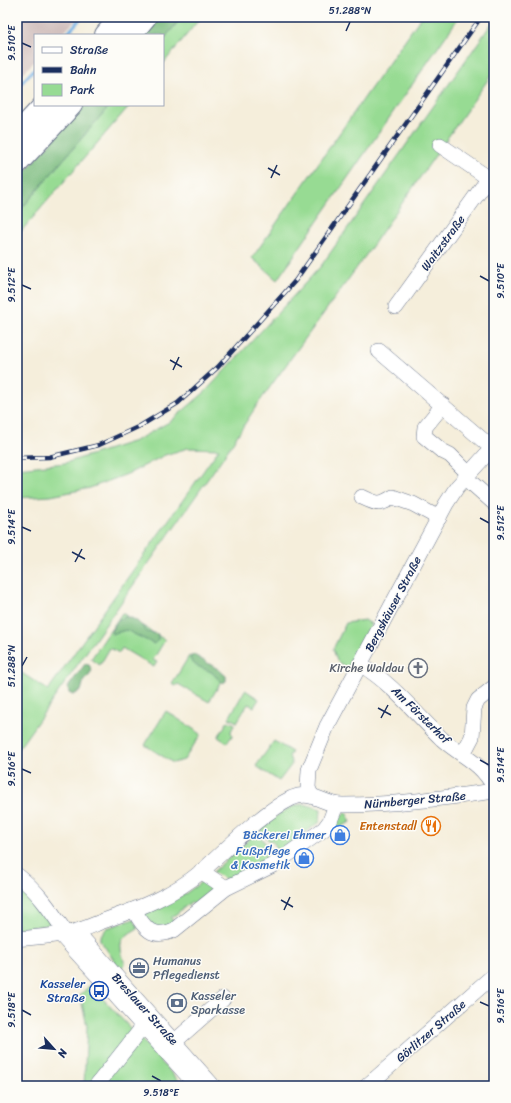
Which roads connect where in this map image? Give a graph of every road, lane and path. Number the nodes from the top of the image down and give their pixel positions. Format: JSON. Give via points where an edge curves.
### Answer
{"nodes":[{"id":1,"x":121,"y":17,"type":"edge"},
{"id":2,"x":145,"y":17,"type":"edge"},
{"id":3,"x":107,"y":34,"type":"edge"},
{"id":4,"x":131,"y":34,"type":"edge"},
{"id":5,"x":45,"y":106,"type":"edge"},
{"id":6,"x":70,"y":106,"type":"edge"},
{"id":7,"x":17,"y":135,"type":"edge"},
{"id":8,"x":440,"y":146,"type":"dead end"},
{"id":9,"x":17,"y":163,"type":"edge"},
{"id":10,"x":491,"y":180,"type":"edge"},
{"id":11,"x":396,"y":307,"type":"dead end"},
{"id":12,"x":379,"y":351,"type":"dead end"},
{"id":13,"x":443,"y":405,"type":"junction"},
{"id":14,"x":493,"y":447,"type":"edge"},
{"id":15,"x":467,"y":476,"type":"junction"},
{"id":16,"x":362,"y":497,"type":"dead end"},
{"id":17,"x":494,"y":503,"type":"edge"},
{"id":18,"x":439,"y":518,"type":"junction"},
{"id":19,"x":360,"y":664,"type":"junction"},
{"id":20,"x":494,"y":687,"type":"edge"},
{"id":21,"x":463,"y":754,"type":"junction"},
{"id":22,"x":494,"y":787,"type":"edge"},
{"id":23,"x":494,"y":791,"type":"edge"},
{"id":24,"x":311,"y":795,"type":"junction"},
{"id":25,"x":336,"y":805,"type":"junction"},
{"id":26,"x":201,"y":871,"type":"junction"},
{"id":27,"x":17,"y":875,"type":"edge"},
{"id":28,"x":226,"y":888,"type":"junction"},
{"id":29,"x":134,"y":910,"type":"junction"},
{"id":30,"x":67,"y":933,"type":"junction"},
{"id":31,"x":17,"y":939,"type":"edge"},
{"id":32,"x":494,"y":975,"type":"edge"},
{"id":33,"x":223,"y":999,"type":"dead end"},
{"id":34,"x":148,"y":1021,"type":"junction"},
{"id":35,"x":174,"y":1042,"type":"junction"},
{"id":36,"x":96,"y":1086,"type":"edge"},
{"id":37,"x":197,"y":1086,"type":"edge"},
{"id":38,"x":213,"y":1086,"type":"edge"},
{"id":39,"x":367,"y":1086,"type":"edge"}],
"edges":[{"from":1,"to":3,"type":"highway"},
{"from":2,"to":4,"type":"highway"},
{"from":5,"to":7,"type":"highway"},
{"from":6,"to":9,"type":"highway"},
{"from":8,"to":10,"type":"street","name":"Waitzstraße"},
{"from":10,"to":11,"type":"street","name":"Waitzstraße"},
{"from":12,"to":13,"type":"street"},
{"from":13,"to":14,"type":"street"},
{"from":13,"to":15,"type":"street","via":[[425,428],[424,436],[450,455]]},
{"from":14,"to":15,"type":"street","name":"Bergshäuser Straße"},
{"from":15,"to":17,"type":"street"},
{"from":15,"to":18,"type":"street","name":"Bergshäuser Straße"},
{"from":16,"to":18,"type":"street","via":[[383,504],[393,497]]},
{"from":18,"to":19,"type":"street","name":"Bergshäuser Straße"},
{"from":19,"to":21,"type":"street","name":"Am Försterhof","via":[[385,681],[443,740]]},
{"from":19,"to":24,"type":"street","name":"Bergshäuser Straße","via":[[327,726],[309,770],[308,783]]},
{"from":20,"to":21,"type":"street","via":[[478,700],[474,708],[472,737]]},
{"from":21,"to":22,"type":"street","name":"Am Försterhof","via":[[480,767]]},
{"from":23,"to":25,"type":"street","name":"Nürnberger Straße","via":[[394,803]]},
{"from":24,"to":25,"type":"street","name":"Nürnberger Straße"},
{"from":24,"to":26,"type":"street","via":[[295,797],[276,808]]},
{"from":25,"to":28,"type":"street","via":[[324,829],[273,865]]},
{"from":26,"to":28,"type":"street"},
{"from":26,"to":29,"type":"street","via":[[172,892]]},
{"from":27,"to":30,"type":"street","via":[[33,887]]},
{"from":28,"to":29,"type":"street","via":[[174,930],[164,934],[150,931],[142,924]]},
{"from":29,"to":30,"type":"street"},
{"from":30,"to":31,"type":"street"},
{"from":30,"to":34,"type":"street","name":"Breslauer Straße"},
{"from":32,"to":39,"type":"street","name":"Görlitzer Straße"},
{"from":33,"to":35,"type":"street"},
{"from":34,"to":35,"type":"street","name":"Breslauer Straße"},
{"from":34,"to":36,"type":"street"},
{"from":34,"to":37,"type":"street","name":"Breslauer Straße"},
{"from":35,"to":38,"type":"street","name":"Breslauer Straße"}]}
